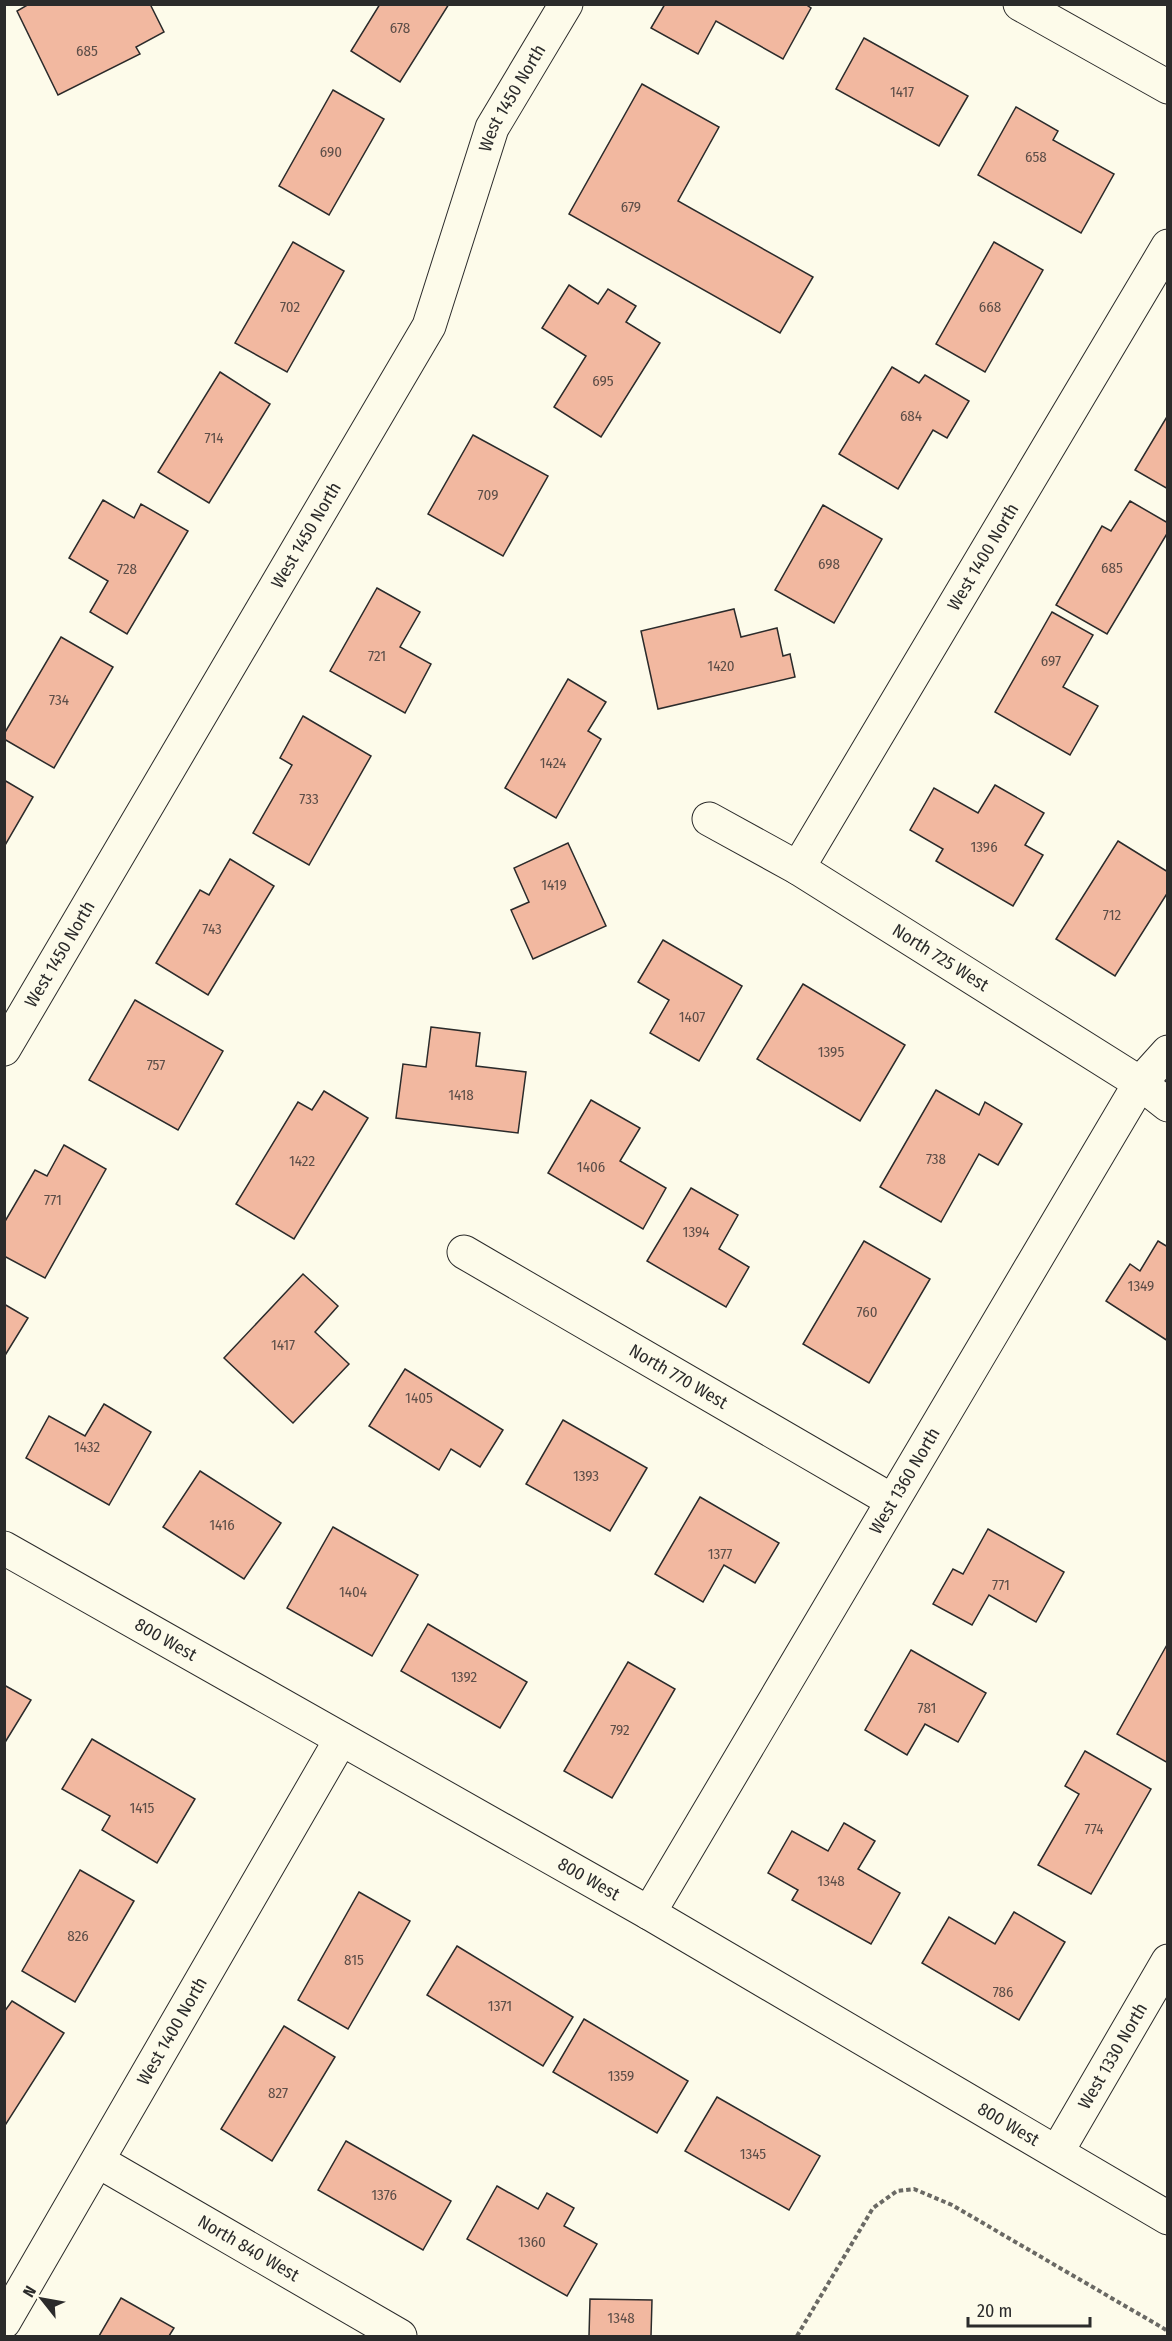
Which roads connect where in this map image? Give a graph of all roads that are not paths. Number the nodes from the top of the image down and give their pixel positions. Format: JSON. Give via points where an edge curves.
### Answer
{"nodes":[{"id":1,"x":566,"y":4,"type":"edge"},
{"id":2,"x":1020,"y":4,"type":"edge"},
{"id":3,"x":1167,"y":87,"type":"edge"},
{"id":4,"x":1167,"y":246,"type":"edge"},
{"id":5,"x":709,"y":819,"type":"dead end"},
{"id":6,"x":798,"y":868,"type":"junction"},
{"id":7,"x":4,"y":1049,"type":"edge"},
{"id":8,"x":1167,"y":1052,"type":"edge"},
{"id":9,"x":1140,"y":1083,"type":"junction"},
{"id":10,"x":1167,"y":1105,"type":"edge"},
{"id":11,"x":464,"y":1252,"type":"dead end"},
{"id":12,"x":891,"y":1500,"type":"junction"},
{"id":13,"x":4,"y":1548,"type":"edge"},
{"id":14,"x":340,"y":1739,"type":"junction"},
{"id":15,"x":649,"y":1913,"type":"junction"},
{"id":16,"x":1167,"y":1961,"type":"edge"},
{"id":17,"x":1057,"y":2152,"type":"junction"},
{"id":18,"x":98,"y":2161,"type":"junction"},
{"id":19,"x":1167,"y":2218,"type":"edge"},
{"id":20,"x":4,"y":2322,"type":"edge"},
{"id":21,"x":400,"y":2337,"type":"edge"}],
"edges":[{"from":1,"to":7,"type":"street","name":"West 1450 North","via":[[492,128],[429,326]]},
{"from":2,"to":3,"type":"street"},
{"from":4,"to":6,"type":"street","name":"West 1400 North"},
{"from":5,"to":6,"type":"street","name":"North 725 West"},
{"from":6,"to":9,"type":"street","name":"North 725 West"},
{"from":8,"to":9,"type":"street","name":"West 1360 North"},
{"from":9,"to":10,"type":"street","name":"North 725 West"},
{"from":9,"to":12,"type":"street","name":"West 1360 North"},
{"from":11,"to":12,"type":"street","name":"North 770 West"},
{"from":12,"to":15,"type":"street","name":"West 1360 North"},
{"from":13,"to":14,"type":"street","name":"800 West"},
{"from":14,"to":15,"type":"street","name":"800 West"},
{"from":14,"to":18,"type":"street","name":"West 1400 North"},
{"from":15,"to":17,"type":"street","name":"800 West"},
{"from":16,"to":17,"type":"street","name":"West 1330 North"},
{"from":17,"to":19,"type":"street","name":"800 West"},
{"from":18,"to":20,"type":"street","name":"West 1400 North"},
{"from":18,"to":21,"type":"street","name":"North 840 West"}]}
